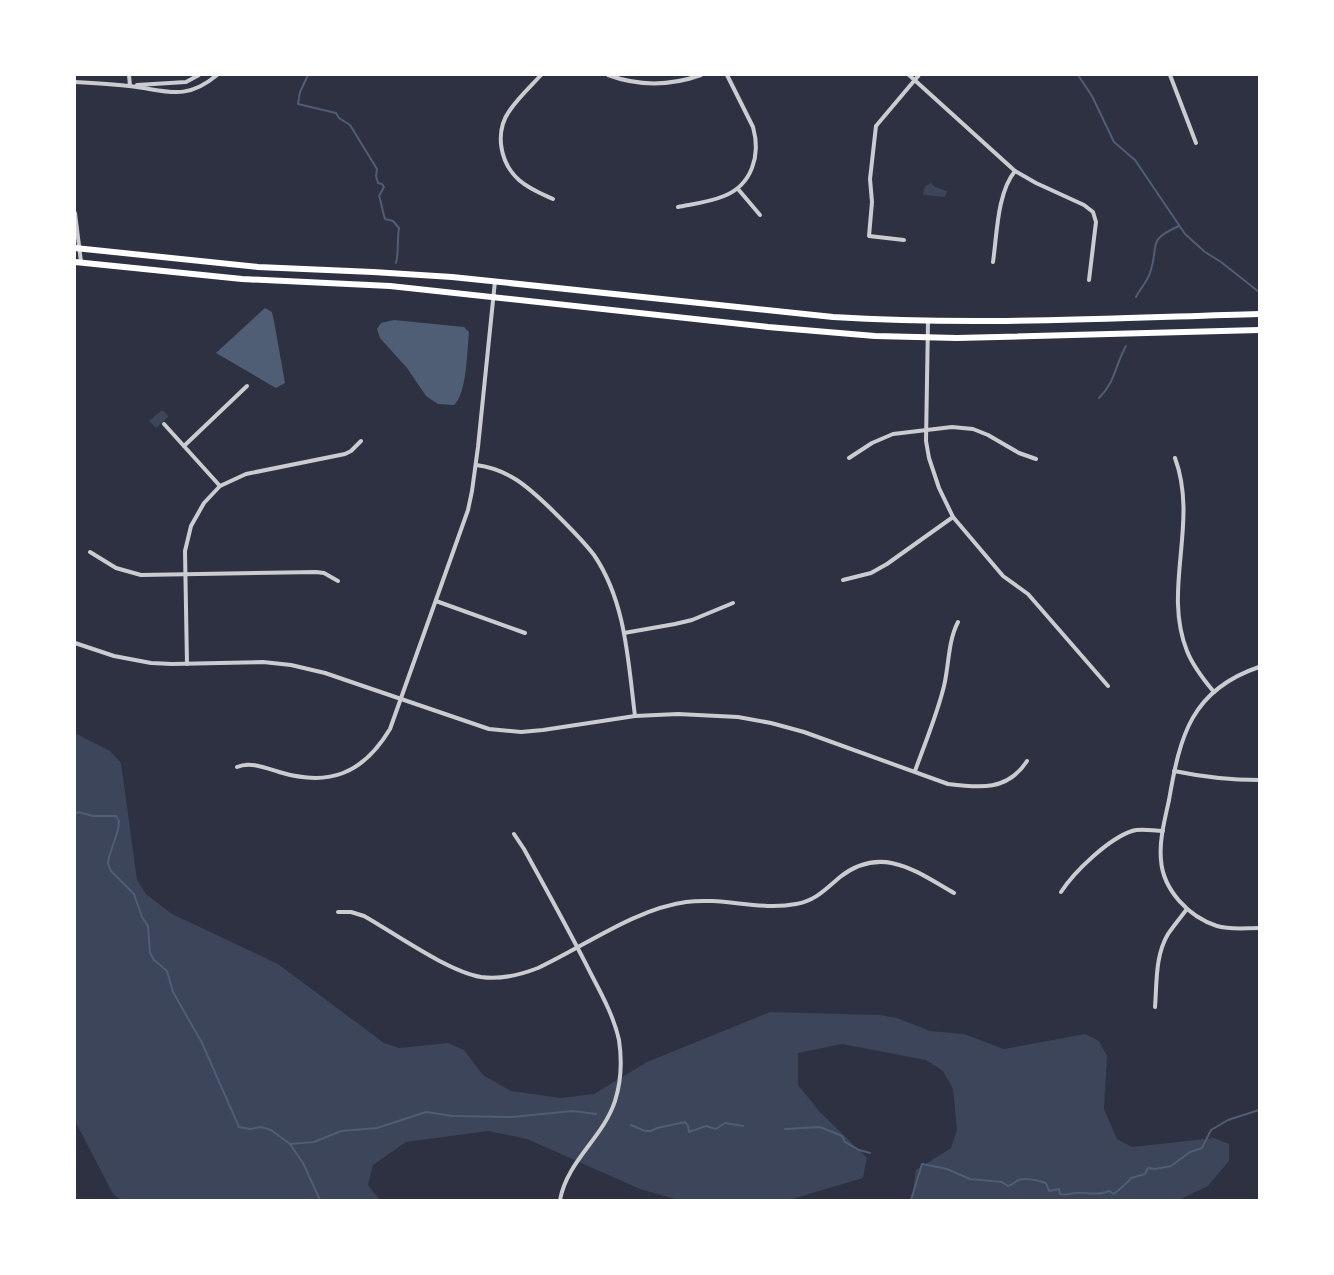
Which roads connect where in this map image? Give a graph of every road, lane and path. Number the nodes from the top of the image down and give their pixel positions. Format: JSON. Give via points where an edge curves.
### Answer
{"nodes":[{"id":1,"x":129,"y":75,"type":"edge"},
{"id":2,"x":199,"y":75,"type":"edge"},
{"id":3,"x":217,"y":75,"type":"edge"},
{"id":4,"x":541,"y":75,"type":"edge"},
{"id":5,"x":608,"y":75,"type":"edge"},
{"id":6,"x":700,"y":75,"type":"edge"},
{"id":7,"x":727,"y":75,"type":"edge"},
{"id":8,"x":908,"y":75,"type":"edge"},
{"id":9,"x":918,"y":75,"type":"edge"},
{"id":10,"x":1170,"y":75,"type":"edge"},
{"id":11,"x":915,"y":80,"type":"junction"},
{"id":12,"x":75,"y":82,"type":"edge"},
{"id":13,"x":130,"y":86,"type":"junction"},
{"id":14,"x":1196,"y":143,"type":"dead end"},
{"id":15,"x":1015,"y":171,"type":"junction"},
{"id":16,"x":738,"y":189,"type":"junction"},
{"id":17,"x":553,"y":199,"type":"dead end"},
{"id":18,"x":678,"y":207,"type":"dead end"},
{"id":19,"x":75,"y":213,"type":"edge"},
{"id":20,"x":760,"y":215,"type":"dead end"},
{"id":21,"x":904,"y":240,"type":"dead end"},
{"id":22,"x":77,"y":248,"type":"edge"},
{"id":23,"x":78,"y":262,"type":"edge"},
{"id":24,"x":994,"y":262,"type":"dead end"},
{"id":25,"x":1089,"y":280,"type":"dead end"},
{"id":26,"x":495,"y":281,"type":"junction"},
{"id":27,"x":493,"y":297,"type":"junction"},
{"id":28,"x":1259,"y":314,"type":"edge"},
{"id":29,"x":928,"y":322,"type":"junction"},
{"id":30,"x":1259,"y":330,"type":"edge"},
{"id":31,"x":928,"y":338,"type":"junction"},
{"id":32,"x":247,"y":386,"type":"dead end"},
{"id":33,"x":164,"y":424,"type":"dead end"},
{"id":34,"x":926,"y":430,"type":"junction"},
{"id":35,"x":361,"y":441,"type":"dead end"},
{"id":36,"x":184,"y":446,"type":"junction"},
{"id":37,"x":849,"y":458,"type":"dead end"},
{"id":38,"x":1175,"y":458,"type":"dead end"},
{"id":39,"x":1036,"y":459,"type":"dead end"},
{"id":40,"x":476,"y":465,"type":"junction"},
{"id":41,"x":220,"y":486,"type":"junction"},
{"id":42,"x":953,"y":517,"type":"junction"},
{"id":43,"x":90,"y":552,"type":"dead end"},
{"id":44,"x":185,"y":574,"type":"junction"},
{"id":45,"x":843,"y":580,"type":"dead end"},
{"id":46,"x":338,"y":581,"type":"dead end"},
{"id":47,"x":436,"y":602,"type":"junction"},
{"id":48,"x":733,"y":603,"type":"dead end"},
{"id":49,"x":958,"y":622,"type":"dead end"},
{"id":50,"x":525,"y":633,"type":"dead end"},
{"id":51,"x":624,"y":633,"type":"junction"},
{"id":52,"x":75,"y":643,"type":"edge"},
{"id":53,"x":187,"y":664,"type":"junction"},
{"id":54,"x":1259,"y":667,"type":"edge"},
{"id":55,"x":1108,"y":686,"type":"dead end"},
{"id":56,"x":1214,"y":692,"type":"junction"},
{"id":57,"x":401,"y":699,"type":"junction"},
{"id":58,"x":634,"y":716,"type":"junction"},
{"id":59,"x":1027,"y":761,"type":"dead end"},
{"id":60,"x":237,"y":767,"type":"dead end"},
{"id":61,"x":915,"y":771,"type":"junction"},
{"id":62,"x":1174,"y":771,"type":"junction"},
{"id":63,"x":1259,"y":780,"type":"edge"},
{"id":64,"x":1163,"y":831,"type":"junction"},
{"id":65,"x":514,"y":834,"type":"dead end"},
{"id":66,"x":1061,"y":892,"type":"dead end"},
{"id":67,"x":954,"y":893,"type":"dead end"},
{"id":68,"x":1187,"y":908,"type":"junction"},
{"id":69,"x":338,"y":912,"type":"dead end"},
{"id":70,"x":1259,"y":928,"type":"edge"},
{"id":71,"x":578,"y":947,"type":"junction"},
{"id":72,"x":1155,"y":1007,"type":"dead end"},
{"id":73,"x":560,"y":1200,"type":"edge"}],
"edges":[{"from":1,"to":13,"type":"street"},
{"from":2,"to":13,"type":"street","via":[[186,82]]},
{"from":3,"to":13,"type":"street","via":[[199,87],[178,93]]},
{"from":4,"to":17,"type":"street","via":[[505,118],[501,148],[514,175],[528,187]]},
{"from":5,"to":6,"type":"street","via":[[648,83],[677,82]]},
{"from":7,"to":16,"type":"street","via":[[753,128],[757,146],[754,165]]},
{"from":8,"to":11,"type":"street"},
{"from":9,"to":11,"type":"street"},
{"from":10,"to":14,"type":"street"},
{"from":11,"to":15,"type":"street"},
{"from":11,"to":21,"type":"street","via":[[876,126],[870,179],[869,236]]},
{"from":12,"to":13,"type":"street"},
{"from":15,"to":24,"type":"street","via":[[1003,195]]},
{"from":15,"to":25,"type":"street","via":[[1092,212],[1096,222]]},
{"from":16,"to":18,"type":"street","via":[[722,197]]},
{"from":16,"to":20,"type":"street"},
{"from":19,"to":22,"type":"street"},
{"from":22,"to":23,"type":"street"},
{"from":22,"to":26,"type":"main road","via":[[258,267]]},
{"from":23,"to":27,"type":"main road","via":[[242,279],[390,286]]},
{"from":26,"to":27,"type":"street"},
{"from":26,"to":29,"type":"main road","via":[[833,317]]},
{"from":27,"to":31,"type":"main road","via":[[822,332]]},
{"from":27,"to":40,"type":"street"},
{"from":28,"to":29,"type":"main road"},
{"from":29,"to":31,"type":"street"},
{"from":30,"to":31,"type":"main road"},
{"from":31,"to":34,"type":"street"},
{"from":32,"to":36,"type":"street"},
{"from":33,"to":36,"type":"street"},
{"from":34,"to":37,"type":"street","via":[[893,434]]},
{"from":34,"to":39,"type":"street","via":[[973,429]]},
{"from":34,"to":42,"type":"street","via":[[929,458]]},
{"from":35,"to":41,"type":"street","via":[[345,454],[251,473]]},
{"from":36,"to":41,"type":"street"},
{"from":38,"to":56,"type":"street","via":[[1184,492],[1179,624],[1193,664]]},
{"from":40,"to":47,"type":"street","via":[[468,510]]},
{"from":40,"to":51,"type":"street","via":[[499,470],[521,481],[580,538],[609,583]]},
{"from":41,"to":44,"type":"street","via":[[204,503],[191,526],[185,551]]},
{"from":42,"to":45,"type":"street","via":[[887,564],[871,573]]},
{"from":42,"to":55,"type":"street","via":[[1003,576],[1028,594]]},
{"from":43,"to":44,"type":"street","via":[[128,572]]},
{"from":44,"to":46,"type":"street","via":[[316,572]]},
{"from":44,"to":53,"type":"street"},
{"from":47,"to":50,"type":"street"},
{"from":47,"to":57,"type":"street"},
{"from":48,"to":51,"type":"street","via":[[692,620]]},
{"from":49,"to":61,"type":"street","via":[[953,632],[937,709]]},
{"from":51,"to":58,"type":"street"},
{"from":52,"to":53,"type":"street","via":[[132,660]]},
{"from":53,"to":57,"type":"street","via":[[263,662],[291,665]]},
{"from":54,"to":56,"type":"street","via":[[1235,677]]},
{"from":56,"to":62,"type":"street","via":[[1190,721]]},
{"from":57,"to":58,"type":"street","via":[[489,729],[521,732]]},
{"from":57,"to":60,"type":"street","via":[[380,746],[365,762],[344,773],[311,778],[250,764]]},
{"from":58,"to":61,"type":"street","via":[[706,714],[771,723]]},
{"from":59,"to":61,"type":"street","via":[[1020,772],[1007,781],[988,786],[948,784]]},
{"from":62,"to":63,"type":"street","via":[[1202,777]]},
{"from":62,"to":64,"type":"street"},
{"from":64,"to":66,"type":"street","via":[[1139,830],[1120,836],[1074,875]]},
{"from":64,"to":68,"type":"street","via":[[1163,872],[1172,892]]},
{"from":65,"to":71,"type":"street"},
{"from":67,"to":71,"type":"street","via":[[913,869],[880,862],[850,871],[818,895],[801,903],[764,905],[704,900],[670,905],[645,913]]},
{"from":68,"to":70,"type":"street","via":[[1217,926]]},
{"from":68,"to":72,"type":"street","via":[[1162,947]]},
{"from":69,"to":71,"type":"street","via":[[364,916],[456,969],[481,976],[506,977],[524,973]]},
{"from":71,"to":73,"type":"street","via":[[615,1026],[620,1073],[609,1116],[571,1171]]}]}
